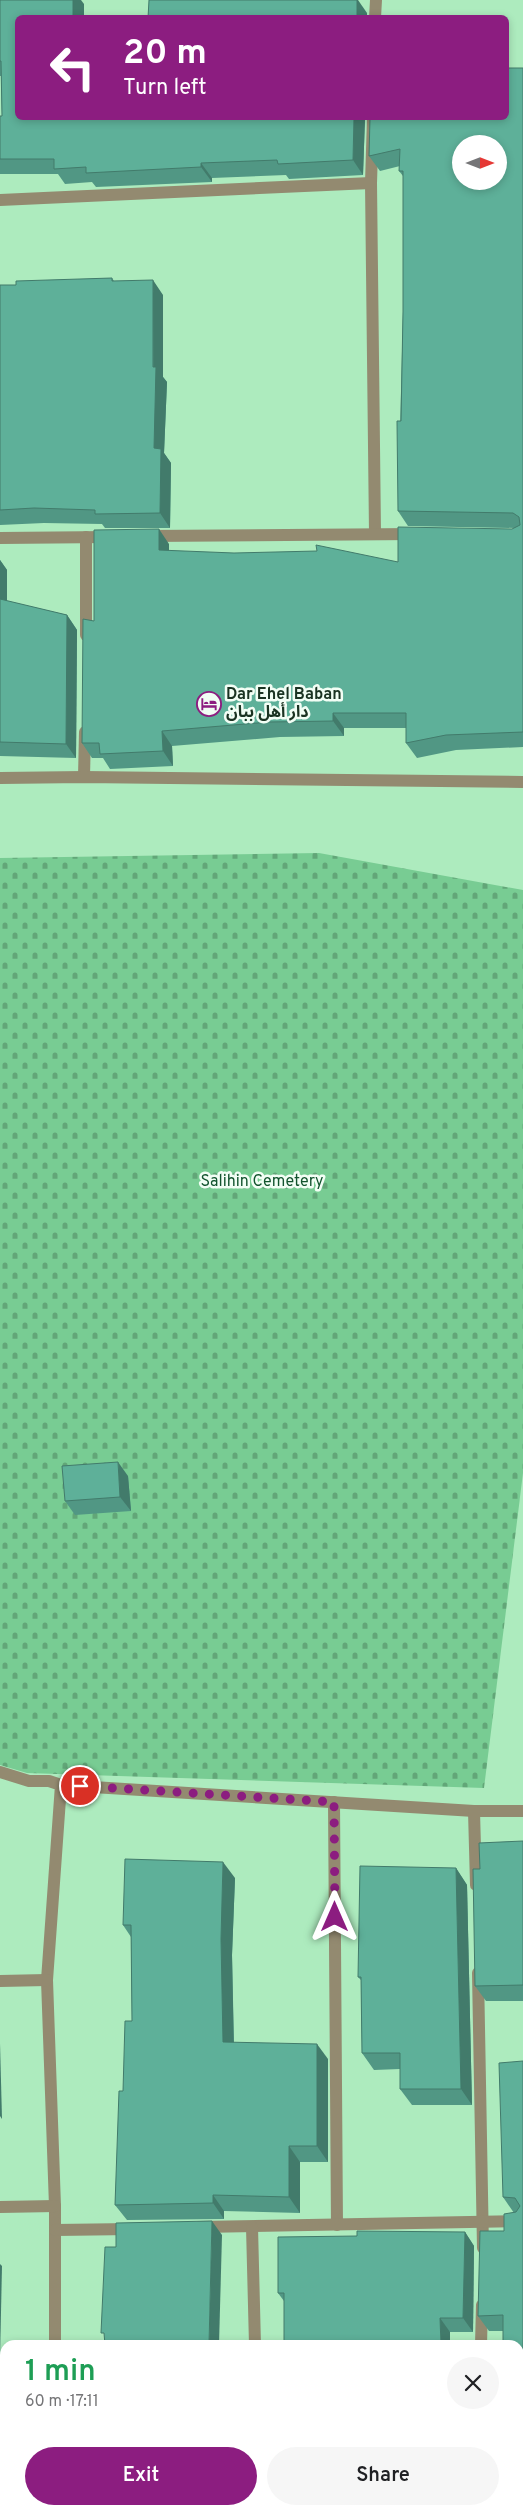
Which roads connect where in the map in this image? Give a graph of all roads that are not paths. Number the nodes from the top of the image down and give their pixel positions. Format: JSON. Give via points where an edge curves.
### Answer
{"nodes":[{"id":1,"x":376,"y":0,"type":"edge"},
{"id":2,"x":375,"y":15,"type":"edge"},
{"id":3,"x":373,"y":120,"type":"edge"},
{"id":4,"x":371,"y":183,"type":"junction"},
{"id":5,"x":0,"y":200,"type":"edge"},
{"id":6,"x":375,"y":534,"type":"junction"},
{"id":7,"x":424,"y":534,"type":"edge"},
{"id":8,"x":86,"y":537,"type":"junction"},
{"id":9,"x":0,"y":538,"type":"edge"},
{"id":10,"x":86,"y":647,"type":"edge"},
{"id":11,"x":85,"y":717,"type":"edge"},
{"id":12,"x":84,"y":776,"type":"junction"},
{"id":13,"x":0,"y":778,"type":"edge"},
{"id":14,"x":523,"y":782,"type":"edge"},
{"id":15,"x":0,"y":1772,"type":"edge"},
{"id":16,"x":61,"y":1784,"type":"junction"},
{"id":17,"x":334,"y":1802,"type":"junction"},
{"id":18,"x":474,"y":1811,"type":"junction"},
{"id":19,"x":523,"y":1811,"type":"edge"},
{"id":20,"x":476,"y":1899,"type":"edge"},
{"id":21,"x":477,"y":1958,"type":"edge"},
{"id":22,"x":47,"y":1980,"type":"junction"},
{"id":23,"x":0,"y":1981,"type":"edge"},
{"id":24,"x":55,"y":2206,"type":"junction"},
{"id":25,"x":0,"y":2207,"type":"edge"},
{"id":26,"x":483,"y":2222,"type":"junction"},
{"id":27,"x":523,"y":2222,"type":"edge"},
{"id":28,"x":337,"y":2225,"type":"junction"},
{"id":29,"x":189,"y":2227,"type":"edge"},
{"id":30,"x":252,"y":2227,"type":"junction"},
{"id":31,"x":144,"y":2228,"type":"edge"},
{"id":32,"x":55,"y":2230,"type":"junction"},
{"id":33,"x":483,"y":2261,"type":"edge"},
{"id":34,"x":482,"y":2290,"type":"edge"},
{"id":35,"x":55,"y":2340,"type":"edge"},
{"id":36,"x":255,"y":2340,"type":"edge"},
{"id":37,"x":481,"y":2340,"type":"edge"}],
"edges":[{"from":1,"to":2,"type":"street"},
{"from":3,"to":4,"type":"street"},
{"from":4,"to":5,"type":"street"},
{"from":4,"to":6,"type":"street"},
{"from":6,"to":7,"type":"street"},
{"from":6,"to":8,"type":"street"},
{"from":8,"to":9,"type":"street"},
{"from":8,"to":10,"type":"street"},
{"from":11,"to":12,"type":"street"},
{"from":12,"to":13,"type":"street"},
{"from":12,"to":14,"type":"street"},
{"from":15,"to":16,"type":"street","via":[[30,1781]]},
{"from":16,"to":17,"type":"street"},
{"from":16,"to":22,"type":"street"},
{"from":17,"to":18,"type":"street"},
{"from":17,"to":28,"type":"street"},
{"from":18,"to":19,"type":"street"},
{"from":18,"to":20,"type":"street"},
{"from":21,"to":26,"type":"street"},
{"from":22,"to":23,"type":"street"},
{"from":22,"to":24,"type":"street"},
{"from":24,"to":25,"type":"street"},
{"from":24,"to":32,"type":"street"},
{"from":26,"to":27,"type":"street"},
{"from":26,"to":28,"type":"street"},
{"from":26,"to":33,"type":"street"},
{"from":28,"to":30,"type":"street"},
{"from":29,"to":30,"type":"street"},
{"from":30,"to":36,"type":"street"},
{"from":31,"to":32,"type":"street"},
{"from":32,"to":35,"type":"street"},
{"from":34,"to":37,"type":"street"}]}
